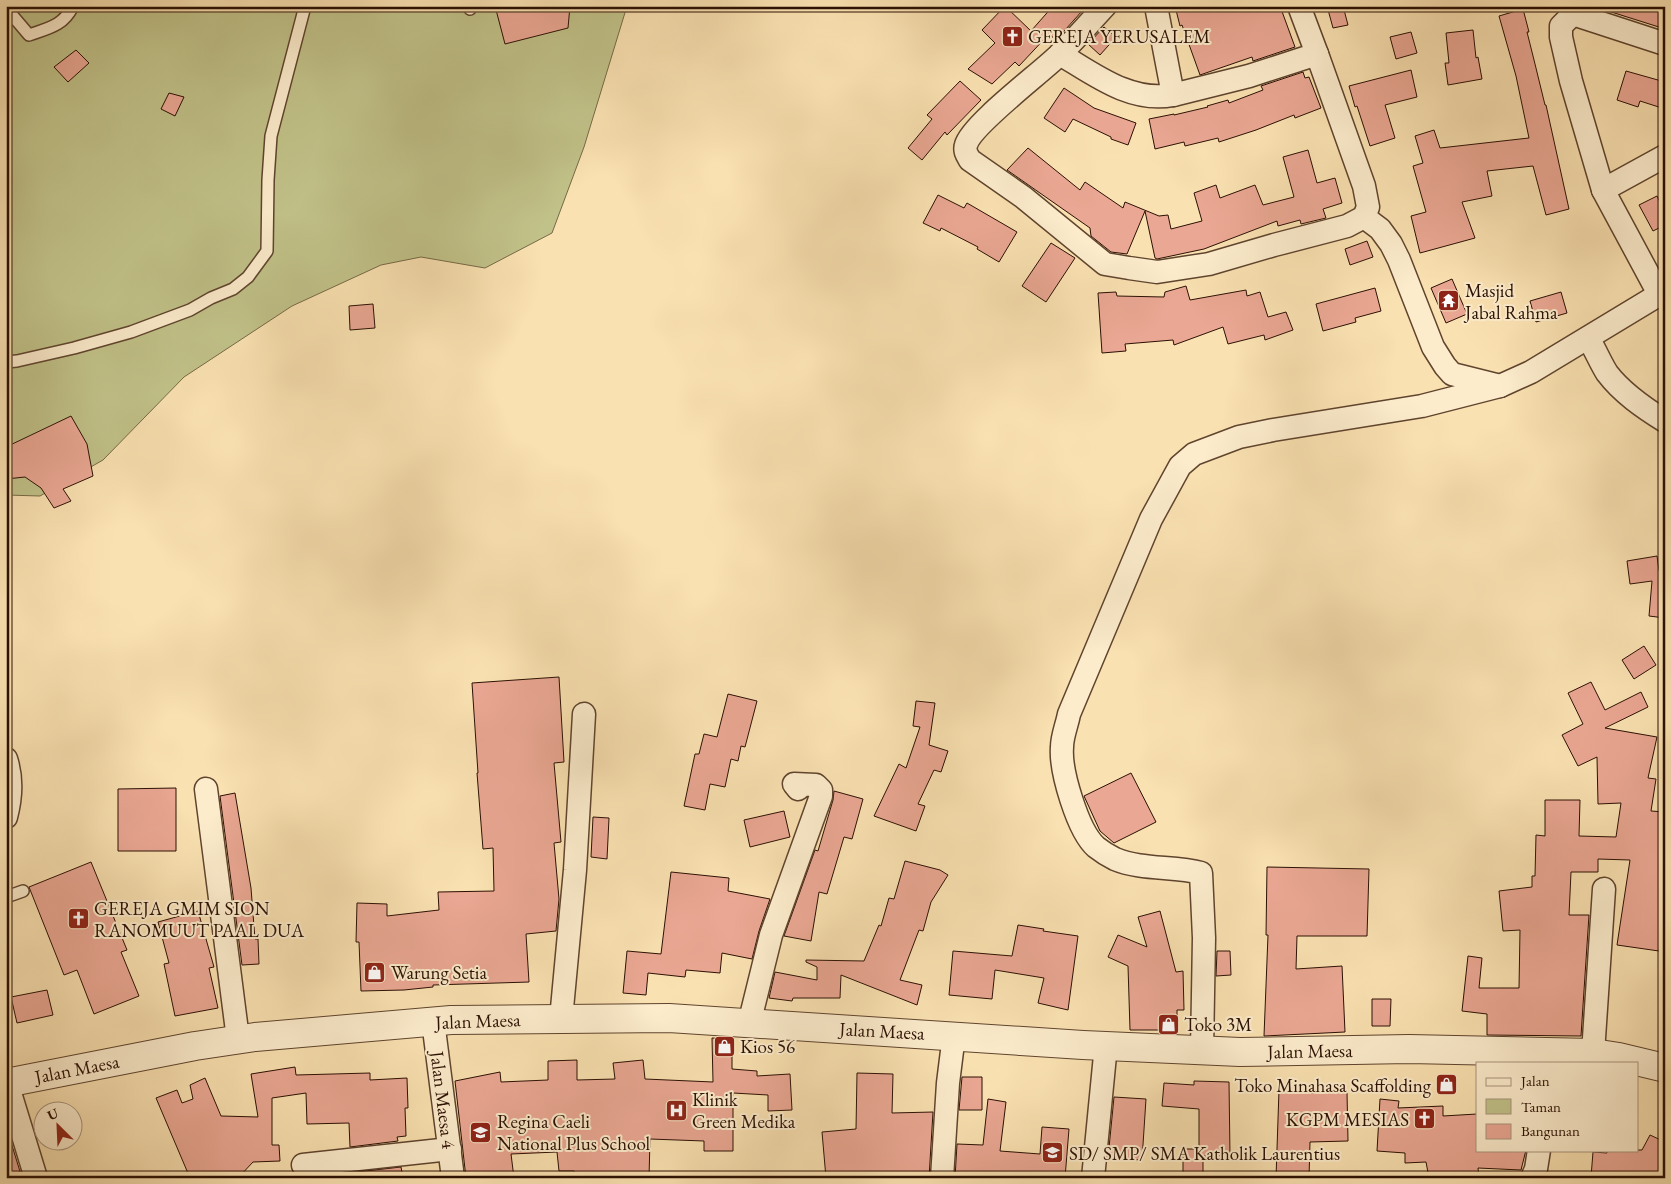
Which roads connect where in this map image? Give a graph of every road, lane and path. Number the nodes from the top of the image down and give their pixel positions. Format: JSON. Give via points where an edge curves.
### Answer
{"nodes":[{"id":1,"x":73,"y":6,"type":"edge"},
{"id":2,"x":305,"y":6,"type":"edge"},
{"id":3,"x":1105,"y":6,"type":"edge"},
{"id":4,"x":1156,"y":6,"type":"edge"},
{"id":5,"x":1299,"y":6,"type":"edge"},
{"id":6,"x":6,"y":8,"type":"edge"},
{"id":7,"x":1665,"y":44,"type":"edge"},
{"id":8,"x":1060,"y":54,"type":"junction"},
{"id":9,"x":1317,"y":54,"type":"junction"},
{"id":10,"x":1173,"y":95,"type":"junction"},
{"id":11,"x":1665,"y":156,"type":"edge"},
{"id":12,"x":1603,"y":190,"type":"junction"},
{"id":13,"x":1364,"y":217,"type":"junction"},
{"id":14,"x":1662,"y":293,"type":"edge"},
{"id":15,"x":1588,"y":338,"type":"junction"},
{"id":16,"x":6,"y":362,"type":"edge"},
{"id":17,"x":1500,"y":386,"type":"junction"},
{"id":18,"x":1665,"y":421,"type":"edge"},
{"id":19,"x":584,"y":714,"type":"dead end"},
{"id":20,"x":6,"y":759,"type":"edge"},
{"id":21,"x":206,"y":789,"type":"dead end"},
{"id":22,"x":798,"y":789,"type":"dead end"},
{"id":23,"x":6,"y":817,"type":"edge"},
{"id":24,"x":1604,"y":889,"type":"dead end"},
{"id":25,"x":23,"y":891,"type":"dead end"},
{"id":26,"x":6,"y":898,"type":"edge"},
{"id":27,"x":561,"y":1019,"type":"junction"},
{"id":28,"x":433,"y":1021,"type":"junction"},
{"id":29,"x":749,"y":1024,"type":"junction"},
{"id":30,"x":954,"y":1035,"type":"junction"},
{"id":31,"x":238,"y":1039,"type":"junction"},
{"id":32,"x":1106,"y":1045,"type":"junction"},
{"id":33,"x":1202,"y":1050,"type":"junction"},
{"id":34,"x":1594,"y":1053,"type":"junction"},
{"id":35,"x":1551,"y":1057,"type":"edge"},
{"id":36,"x":1665,"y":1068,"type":"edge"},
{"id":37,"x":7,"y":1083,"type":"edge"},
{"id":38,"x":450,"y":1149,"type":"junction"},
{"id":39,"x":1539,"y":1152,"type":"edge"},
{"id":40,"x":303,"y":1165,"type":"dead end"},
{"id":41,"x":36,"y":1178,"type":"edge"},
{"id":42,"x":454,"y":1178,"type":"edge"},
{"id":43,"x":942,"y":1178,"type":"edge"},
{"id":44,"x":1093,"y":1178,"type":"edge"},
{"id":45,"x":1532,"y":1178,"type":"edge"}],
"edges":[{"from":1,"to":6,"type":"lane","via":[[64,20],[30,35]]},
{"from":2,"to":16,"type":"lane","via":[[271,136],[267,251],[248,277],[233,289],[190,310],[131,332]]},
{"from":3,"to":8,"type":"street"},
{"from":4,"to":10,"type":"street"},
{"from":5,"to":9,"type":"street"},
{"from":7,"to":12,"type":"street","via":[[1576,15],[1561,26],[1571,82]]},
{"from":8,"to":10,"type":"street","via":[[1130,92],[1161,97]]},
{"from":8,"to":13,"type":"street","via":[[970,137],[966,154],[1105,264],[1157,272],[1209,264],[1347,226]]},
{"from":9,"to":10,"type":"street","via":[[1249,76]]},
{"from":9,"to":13,"type":"street","via":[[1364,186],[1368,207]]},
{"from":11,"to":12,"type":"street"},
{"from":12,"to":14,"type":"street"},
{"from":13,"to":17,"type":"street","via":[[1380,229],[1391,244],[1445,366],[1452,374]]},
{"from":14,"to":15,"type":"street"},
{"from":15,"to":17,"type":"street","via":[[1532,372]]},
{"from":15,"to":18,"type":"street","via":[[1617,385]]},
{"from":17,"to":33,"type":"street","via":[[1422,406],[1256,433],[1194,454],[1180,466],[1151,519],[1069,714],[1061,748],[1066,785],[1084,831],[1095,846],[1116,859],[1201,873],[1204,938]]},
{"from":19,"to":27,"type":"street","via":[[575,870]]},
{"from":20,"to":23,"type":"street","via":[[10,802]]},
{"from":21,"to":31,"type":"street"},
{"from":22,"to":29,"type":"street","via":[[794,784],[816,785],[822,790],[771,935]]},
{"from":24,"to":34,"type":"street"},
{"from":25,"to":26,"type":"lane"},
{"from":27,"to":28,"type":"street","name":"Jalan Maesa"},
{"from":27,"to":29,"type":"street","name":"Jalan Maesa","via":[[669,1018]]},
{"from":28,"to":31,"type":"street","name":"Jalan Maesa"},
{"from":28,"to":38,"type":"street","name":"Jalan Maesa 4"},
{"from":29,"to":30,"type":"street","name":"Jalan Maesa"},
{"from":30,"to":32,"type":"street","name":"Jalan Maesa"},
{"from":30,"to":43,"type":"street"},
{"from":31,"to":37,"type":"street","name":"Jalan Maesa"},
{"from":32,"to":33,"type":"street","name":"Jalan Maesa"},
{"from":32,"to":44,"type":"street"},
{"from":33,"to":35,"type":"street","name":"Jalan Maesa","via":[[1409,1049]]},
{"from":34,"to":35,"type":"street","name":"Jalan Maesa"},
{"from":34,"to":36,"type":"street","name":"Jalan Maesa"},
{"from":37,"to":41,"type":"street"},
{"from":38,"to":40,"type":"street"},
{"from":38,"to":42,"type":"street","name":"Jalan Maesa 4"},
{"from":39,"to":45,"type":"street"}]}
